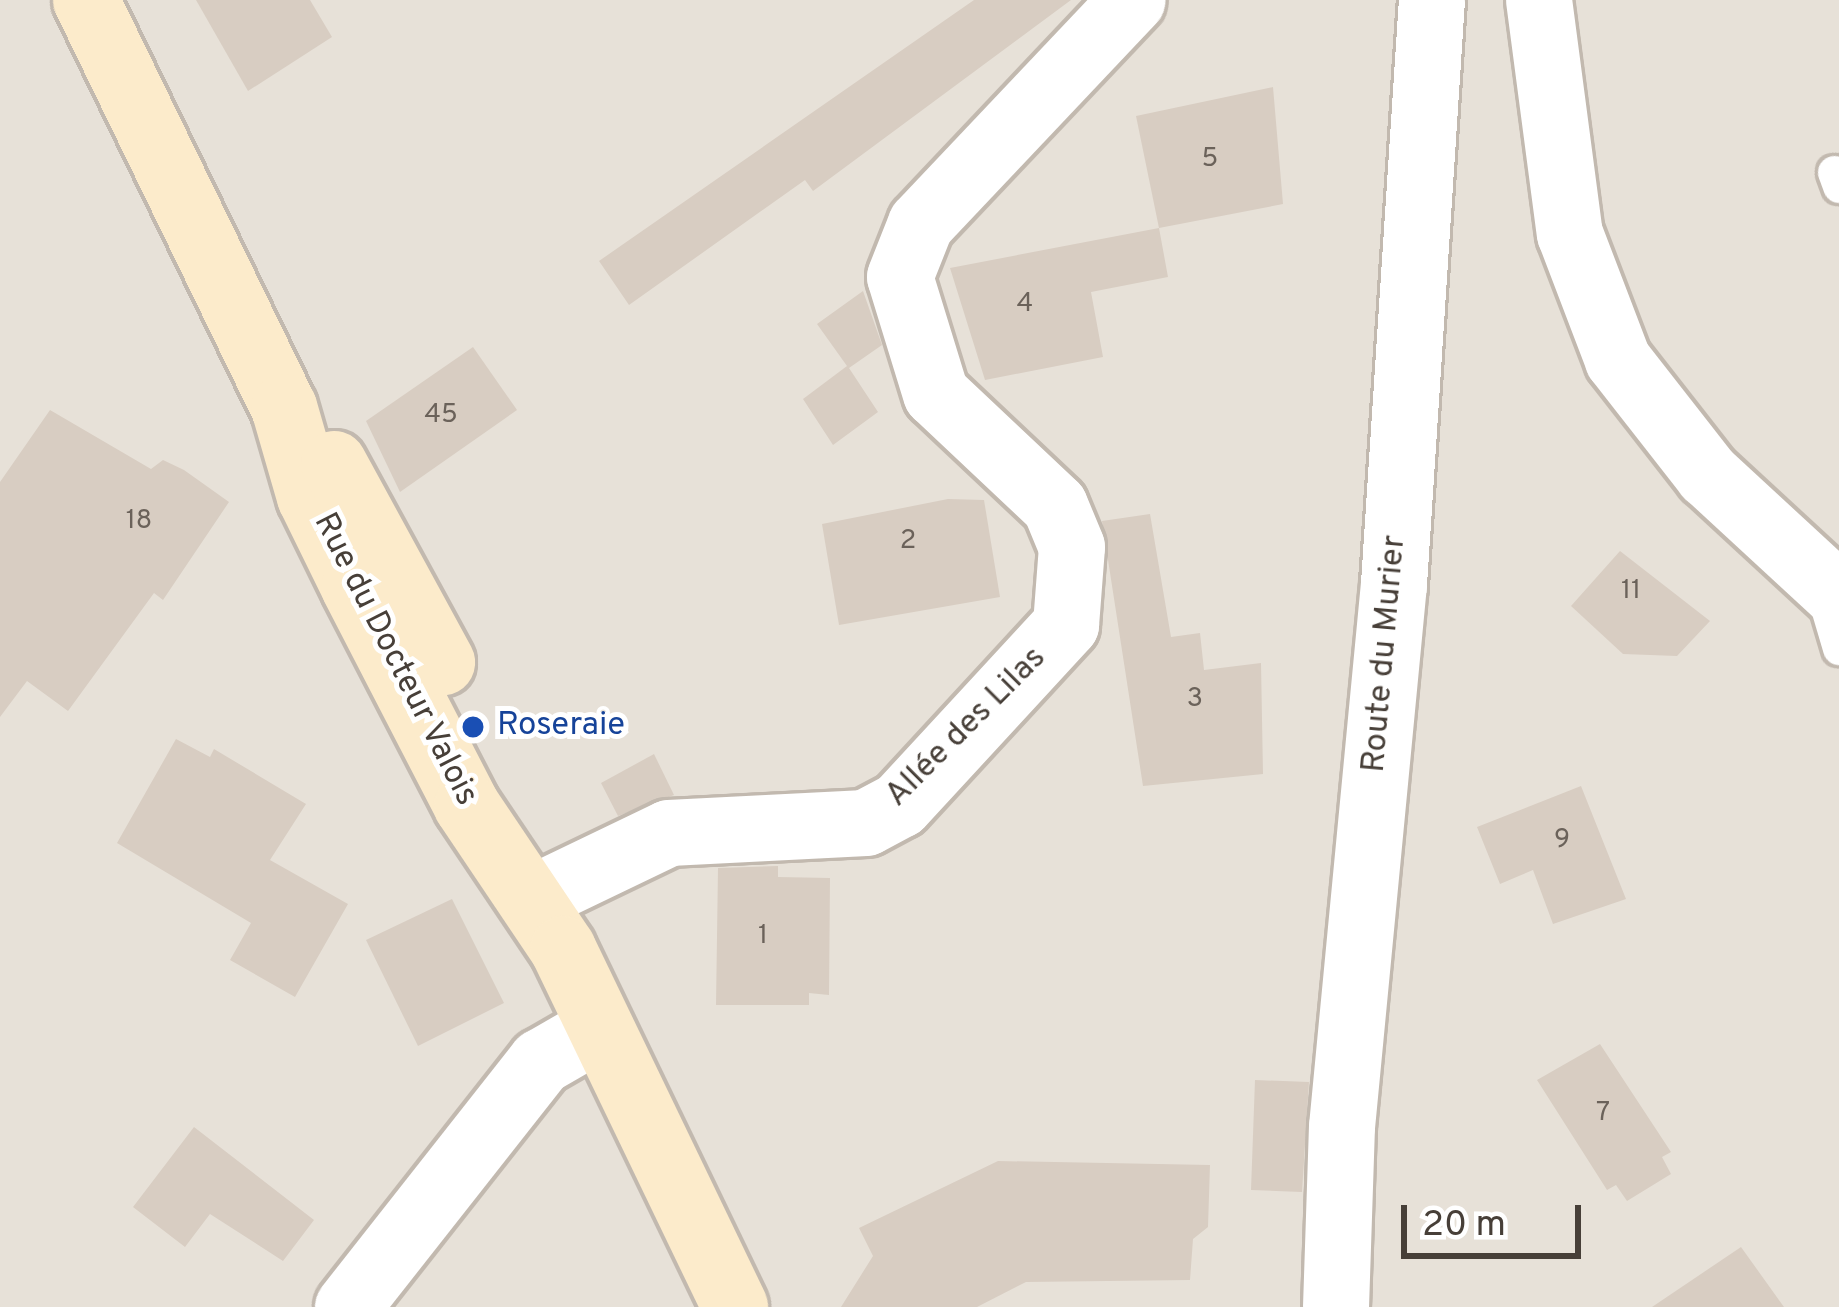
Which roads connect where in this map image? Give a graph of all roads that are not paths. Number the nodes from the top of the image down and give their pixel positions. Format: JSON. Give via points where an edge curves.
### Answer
{"nodes":[{"id":1,"x":86,"y":0,"type":"edge"},
{"id":2,"x":1133,"y":0,"type":"edge"},
{"id":3,"x":1432,"y":0,"type":"edge"},
{"id":4,"x":1538,"y":0,"type":"edge"},
{"id":5,"x":1828,"y":586,"type":"edge"},
{"id":6,"x":1839,"y":649,"type":"edge"},
{"id":7,"x":534,"y":898,"type":"junction"},
{"id":8,"x":600,"y":1028,"type":"junction"},
{"id":9,"x":348,"y":1307,"type":"edge"},
{"id":10,"x":735,"y":1307,"type":"edge"},
{"id":11,"x":1336,"y":1307,"type":"edge"}],
"edges":[{"from":1,"to":7,"type":"main road","name":"Rue du Docteur Valois","via":[[284,407],[352,484],[398,569],[503,791]]},
{"from":2,"to":7,"type":"street","name":"Allée des Lilas","via":[[921,224],[900,277],[910,334],[936,394],[1055,506],[1072,547],[1066,625],[900,805],[866,823],[669,833]]},
{"from":3,"to":11,"type":"street","name":"Route du Murier","via":[[1394,584],[1342,1127]]},
{"from":4,"to":5,"type":"street","via":[[1570,234],[1608,341],[1708,476]]},
{"from":5,"to":6,"type":"lane"},
{"from":7,"to":8,"type":"main road","name":"Rue du Docteur Valois"},
{"from":8,"to":9,"type":"street","via":[[542,1062]]},
{"from":8,"to":10,"type":"main road","name":"Rue du Docteur Valois"}]}
